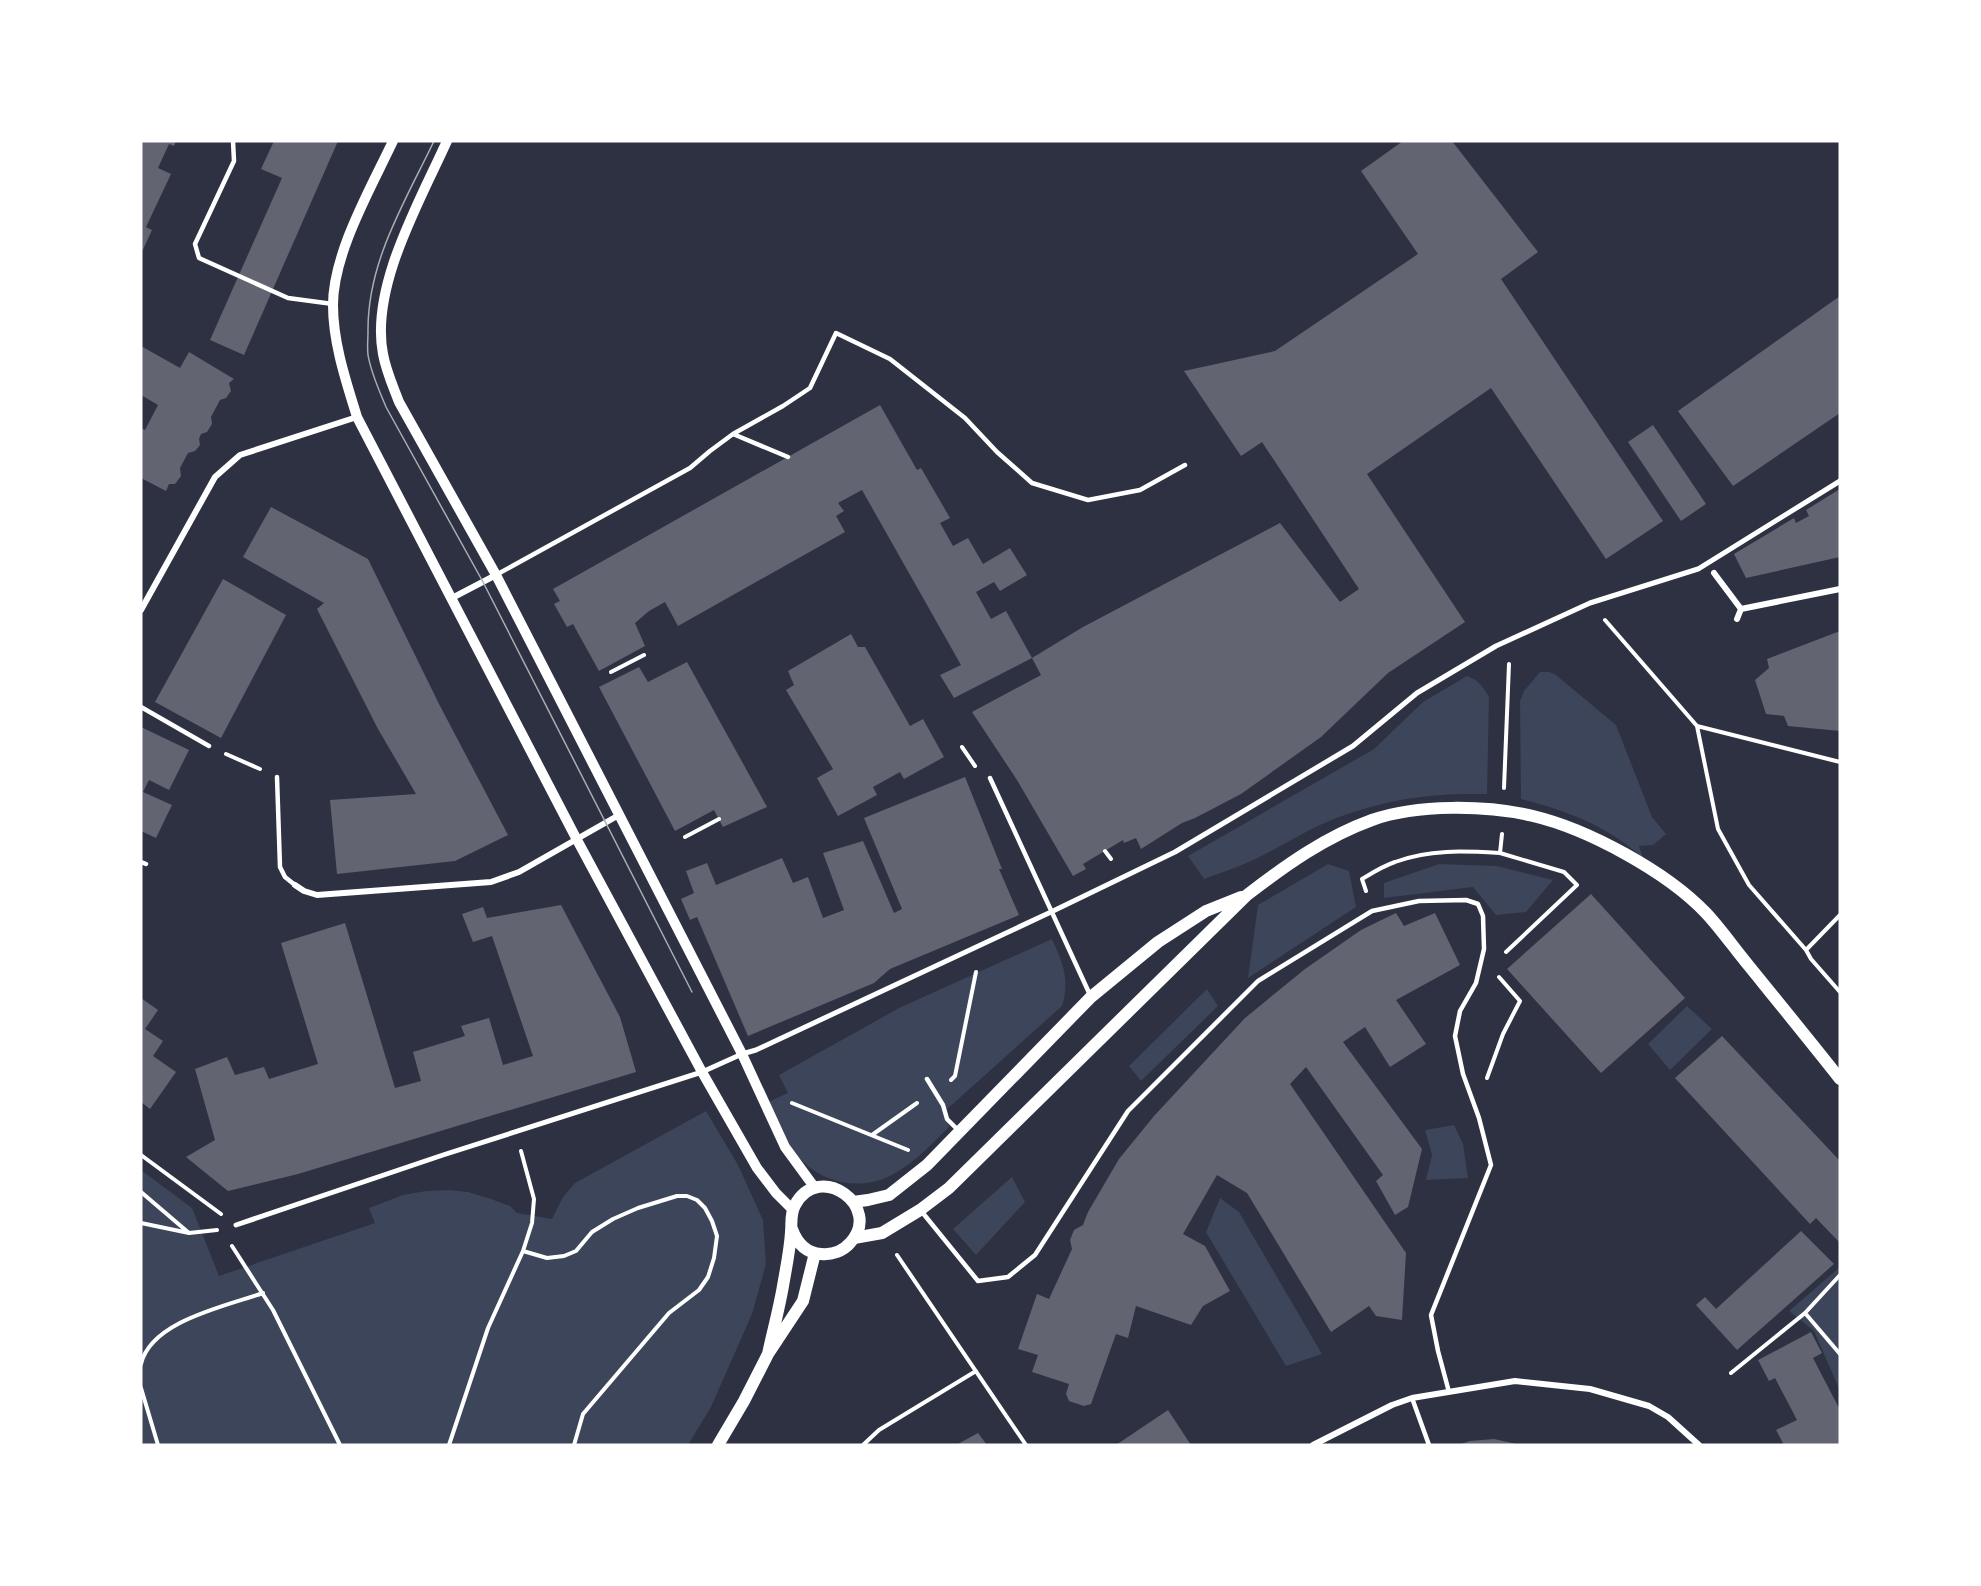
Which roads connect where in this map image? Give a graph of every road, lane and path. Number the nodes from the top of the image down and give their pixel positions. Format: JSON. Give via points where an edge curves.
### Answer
{"nodes":[{"id":1,"x":233,"y":141,"type":"edge"},
{"id":2,"x":393,"y":141,"type":"edge"},
{"id":3,"x":447,"y":141,"type":"edge"},
{"id":4,"x":333,"y":304,"type":"junction"},
{"id":5,"x":357,"y":417,"type":"junction"},
{"id":6,"x":733,"y":434,"type":"junction"},
{"id":7,"x":788,"y":457,"type":"dead end"},
{"id":8,"x":1185,"y":465,"type":"dead end"},
{"id":9,"x":1840,"y":481,"type":"edge"},
{"id":10,"x":1707,"y":564,"type":"junction"},
{"id":11,"x":1714,"y":573,"type":"joint"},
{"id":12,"x":496,"y":575,"type":"junction"},
{"id":13,"x":1840,"y":589,"type":"edge"},
{"id":14,"x":452,"y":598,"type":"junction"},
{"id":15,"x":1590,"y":603,"type":"junction"},
{"id":16,"x":1741,"y":609,"type":"junction"},
{"id":17,"x":141,"y":610,"type":"edge"},
{"id":18,"x":1737,"y":619,"type":"dead end"},
{"id":19,"x":1506,"y":641,"type":"junction"},
{"id":20,"x":644,"y":655,"type":"dead end"},
{"id":21,"x":611,"y":672,"type":"dead end"},
{"id":22,"x":141,"y":707,"type":"edge"},
{"id":23,"x":1697,"y":726,"type":"junction"},
{"id":24,"x":209,"y":746,"type":"joint"},
{"id":25,"x":1840,"y":762,"type":"edge"},
{"id":26,"x":277,"y":777,"type":"joint"},
{"id":27,"x":990,"y":778,"type":"dead end"},
{"id":28,"x":1504,"y":811,"type":"junction"},
{"id":29,"x":619,"y":815,"type":"junction"},
{"id":30,"x":718,"y":819,"type":"dead end"},
{"id":31,"x":685,"y":837,"type":"dead end"},
{"id":32,"x":576,"y":838,"type":"junction"},
{"id":33,"x":1500,"y":853,"type":"junction"},
{"id":34,"x":295,"y":885,"type":"joint"},
{"id":35,"x":1248,"y":894,"type":"junction"},
{"id":36,"x":1372,"y":911,"type":"junction"},
{"id":37,"x":1051,"y":912,"type":"junction"},
{"id":38,"x":1840,"y":915,"type":"edge"},
{"id":39,"x":977,"y":947,"type":"junction"},
{"id":40,"x":1806,"y":950,"type":"junction"},
{"id":41,"x":1499,"y":959,"type":"dead end"},
{"id":42,"x":1498,"y":975,"type":"dead end"},
{"id":43,"x":1840,"y":992,"type":"edge"},
{"id":44,"x":1090,"y":997,"type":"junction"},
{"id":45,"x":742,"y":1054,"type":"junction"},
{"id":46,"x":702,"y":1072,"type":"junction"},
{"id":47,"x":1840,"y":1078,"type":"edge"},
{"id":48,"x":927,"y":1079,"type":"dead end"},
{"id":49,"x":934,"y":1091,"type":"junction"},
{"id":50,"x":790,"y":1102,"type":"dead end"},
{"id":51,"x":1481,"y":1128,"type":"junction"},
{"id":52,"x":516,"y":1132,"type":"junction"},
{"id":53,"x":960,"y":1132,"type":"junction"},
{"id":54,"x":872,"y":1135,"type":"junction"},
{"id":55,"x":141,"y":1155,"type":"edge"},
{"id":56,"x":927,"y":1165,"type":"junction"},
{"id":57,"x":815,"y":1188,"type":"junction"},
{"id":58,"x":141,"y":1192,"type":"edge"},
{"id":59,"x":853,"y":1202,"type":"junction"},
{"id":60,"x":793,"y":1210,"type":"junction"},
{"id":61,"x":920,"y":1210,"type":"junction"},
{"id":62,"x":141,"y":1222,"type":"edge"},
{"id":63,"x":236,"y":1225,"type":"joint"},
{"id":64,"x":792,"y":1229,"type":"junction"},
{"id":65,"x":220,"y":1230,"type":"dead end"},
{"id":66,"x":189,"y":1233,"type":"junction"},
{"id":67,"x":854,"y":1238,"type":"junction"},
{"id":68,"x":231,"y":1244,"type":"dead end"},
{"id":69,"x":523,"y":1251,"type":"junction"},
{"id":70,"x":815,"y":1253,"type":"junction"},
{"id":71,"x":897,"y":1256,"type":"dead end"},
{"id":72,"x":1840,"y":1275,"type":"edge"},
{"id":73,"x":262,"y":1293,"type":"junction"},
{"id":74,"x":1805,"y":1313,"type":"junction"},
{"id":75,"x":768,"y":1353,"type":"junction"},
{"id":76,"x":1840,"y":1354,"type":"edge"},
{"id":77,"x":141,"y":1364,"type":"edge"},
{"id":78,"x":976,"y":1371,"type":"junction"},
{"id":79,"x":1731,"y":1373,"type":"dead end"},
{"id":80,"x":141,"y":1388,"type":"edge"},
{"id":81,"x":1449,"y":1392,"type":"junction"},
{"id":82,"x":1412,"y":1398,"type":"junction"},
{"id":83,"x":158,"y":1445,"type":"edge"},
{"id":84,"x":340,"y":1445,"type":"edge"},
{"id":85,"x":450,"y":1445,"type":"edge"},
{"id":86,"x":574,"y":1445,"type":"edge"},
{"id":87,"x":718,"y":1445,"type":"edge"},
{"id":88,"x":862,"y":1445,"type":"edge"},
{"id":89,"x":1026,"y":1445,"type":"edge"},
{"id":90,"x":1313,"y":1445,"type":"edge"},
{"id":91,"x":1429,"y":1445,"type":"edge"},
{"id":92,"x":1699,"y":1445,"type":"edge"}],
"edges":[{"from":1,"to":4,"type":"lane","via":[[234,161],[195,244],[199,258],[288,298]]},
{"from":2,"to":4,"type":"street","via":[[349,237],[338,270]]},
{"from":3,"to":12,"type":"street","via":[[395,257],[383,301],[382,352],[399,402]]},
{"from":4,"to":5,"type":"street","via":[[336,339]]},
{"from":5,"to":14,"type":"street"},
{"from":5,"to":17,"type":"street","via":[[240,455],[215,477]]},
{"from":6,"to":7,"type":"lane"},
{"from":6,"to":8,"type":"lane","via":[[810,388],[836,333],[890,359],[965,418],[1032,483],[1088,500],[1140,490]]},
{"from":6,"to":12,"type":"lane","via":[[690,468]]},
{"from":9,"to":10,"type":"street"},
{"from":10,"to":11,"type":"street"},
{"from":10,"to":15,"type":"street"},
{"from":11,"to":16,"type":"street"},
{"from":12,"to":14,"type":"street"},
{"from":12,"to":29,"type":"street"},
{"from":13,"to":16,"type":"street"},
{"from":14,"to":32,"type":"street"},
{"from":15,"to":19,"type":"street"},
{"from":15,"to":23,"type":"path"},
{"from":16,"to":18,"type":"street"},
{"from":19,"to":28,"type":"path","via":[[1510,667]]},
{"from":19,"to":37,"type":"street","via":[[1417,693],[1353,746],[1175,852]]},
{"from":20,"to":21,"type":"path"},
{"from":22,"to":24,"type":"lane"},
{"from":23,"to":25,"type":"path"},
{"from":23,"to":40,"type":"path","via":[[1718,829],[1749,885]]},
{"from":24,"to":26,"type":"path"},
{"from":26,"to":34,"type":"lane","via":[[280,867]]},
{"from":27,"to":37,"type":"lane"},
{"from":28,"to":33,"type":"path"},
{"from":28,"to":35,"type":"main road","via":[[1438,808],[1372,820],[1324,841]]},
{"from":28,"to":47,"type":"main road","via":[[1533,816],[1603,843],[1676,888],[1705,912]]},
{"from":29,"to":32,"type":"street"},
{"from":29,"to":45,"type":"street"},
{"from":30,"to":31,"type":"path"},
{"from":32,"to":34,"type":"street","via":[[519,872],[491,882],[317,895]]},
{"from":32,"to":46,"type":"street"},
{"from":33,"to":36,"type":"path","via":[[1456,850],[1393,862],[1362,879]]},
{"from":33,"to":41,"type":"path","via":[[1564,872],[1577,885]]},
{"from":35,"to":44,"type":"main road","via":[[1206,911],[1158,942]]},
{"from":35,"to":61,"type":"main road","via":[[949,1188]]},
{"from":36,"to":51,"type":"lane","via":[[1419,901],[1466,900],[1478,904],[1483,916],[1484,949],[1476,983],[1460,1011],[1455,1036]]},
{"from":36,"to":61,"type":"lane","via":[[1258,981],[1128,1111],[1035,1255],[1008,1277],[978,1281]]},
{"from":37,"to":39,"type":"street"},
{"from":37,"to":44,"type":"lane"},
{"from":38,"to":40,"type":"path"},
{"from":39,"to":45,"type":"street"},
{"from":39,"to":49,"type":"path","via":[[955,1076]]},
{"from":40,"to":43,"type":"path"},
{"from":42,"to":51,"type":"path","via":[[1520,1001],[1483,1088]]},
{"from":44,"to":53,"type":"main road"},
{"from":45,"to":46,"type":"street"},
{"from":45,"to":57,"type":"street","via":[[784,1147]]},
{"from":46,"to":52,"type":"street"},
{"from":46,"to":60,"type":"street","via":[[758,1168]]},
{"from":48,"to":49,"type":"lane"},
{"from":49,"to":53,"type":"lane","via":[[947,1119]]},
{"from":49,"to":54,"type":"path"},
{"from":50,"to":54,"type":"path"},
{"from":51,"to":81,"type":"lane","via":[[1491,1165],[1431,1315]]},
{"from":52,"to":63,"type":"street"},
{"from":52,"to":69,"type":"path","via":[[534,1199],[532,1223]]},
{"from":53,"to":56,"type":"main road"},
{"from":54,"to":56,"type":"path","via":[[916,1154]]},
{"from":55,"to":63,"type":"path"},
{"from":56,"to":59,"type":"main road","via":[[889,1195]]},
{"from":57,"to":59,"type":"main road","via":[[840,1190]]},
{"from":57,"to":60,"type":"main road","via":[[801,1197]]},
{"from":58,"to":66,"type":"path"},
{"from":59,"to":67,"type":"main road","via":[[859,1223]]},
{"from":60,"to":64,"type":"main road"},
{"from":61,"to":67,"type":"main road","via":[[882,1233]]},
{"from":62,"to":66,"type":"path"},
{"from":64,"to":70,"type":"main road","via":[[800,1244]]},
{"from":64,"to":75,"type":"main road"},
{"from":65,"to":66,"type":"path"},
{"from":67,"to":70,"type":"main road","via":[[832,1254]]},
{"from":68,"to":73,"type":"path"},
{"from":69,"to":85,"type":"path","via":[[488,1328]]},
{"from":69,"to":86,"type":"path","via":[[547,1257],[564,1256],[576,1251],[592,1232],[613,1219],[677,1196],[697,1200],[705,1208],[717,1236],[708,1277],[699,1290],[669,1313],[583,1414]]},
{"from":70,"to":75,"type":"main road","via":[[803,1301]]},
{"from":71,"to":78,"type":"path"},
{"from":72,"to":74,"type":"path"},
{"from":73,"to":77,"type":"path","via":[[171,1326],[148,1347]]},
{"from":73,"to":84,"type":"path"},
{"from":74,"to":76,"type":"path"},
{"from":74,"to":79,"type":"path"},
{"from":75,"to":87,"type":"main road"},
{"from":78,"to":88,"type":"path","via":[[879,1430]]},
{"from":78,"to":89,"type":"path"},
{"from":80,"to":83,"type":"path"},
{"from":81,"to":82,"type":"street"},
{"from":81,"to":92,"type":"street","via":[[1515,1381],[1590,1389],[1649,1406],[1668,1417]]},
{"from":82,"to":90,"type":"street"},
{"from":82,"to":91,"type":"lane"}]}
